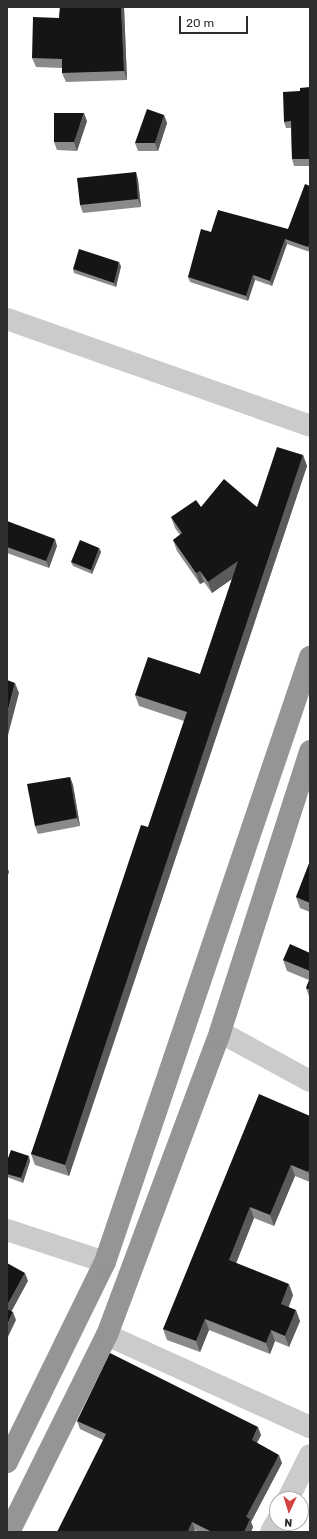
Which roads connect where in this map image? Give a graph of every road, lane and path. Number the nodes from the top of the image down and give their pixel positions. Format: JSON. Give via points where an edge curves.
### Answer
{"nodes":[{"id":1,"x":7,"y":319,"type":"edge"},
{"id":2,"x":310,"y":426,"type":"edge"},
{"id":3,"x":310,"y":657,"type":"edge"},
{"id":4,"x":310,"y":751,"type":"edge"},
{"id":5,"x":220,"y":1032,"type":"junction"},
{"id":6,"x":310,"y":1081,"type":"edge"},
{"id":7,"x":7,"y":1230,"type":"edge"},
{"id":8,"x":105,"y":1262,"type":"junction"},
{"id":9,"x":107,"y":1335,"type":"junction"},
{"id":10,"x":310,"y":1427,"type":"edge"},
{"id":11,"x":310,"y":1455,"type":"edge"},
{"id":12,"x":7,"y":1462,"type":"edge"},
{"id":13,"x":292,"y":1491,"type":"edge"},
{"id":14,"x":9,"y":1532,"type":"edge"}],
"edges":[{"from":1,"to":2,"type":"street"},
{"from":3,"to":8,"type":"highway"},
{"from":4,"to":5,"type":"highway"},
{"from":5,"to":6,"type":"street"},
{"from":5,"to":9,"type":"highway"},
{"from":7,"to":8,"type":"street"},
{"from":8,"to":12,"type":"highway"},
{"from":9,"to":10,"type":"street"},
{"from":9,"to":14,"type":"highway"},
{"from":11,"to":13,"type":"street"}]}
